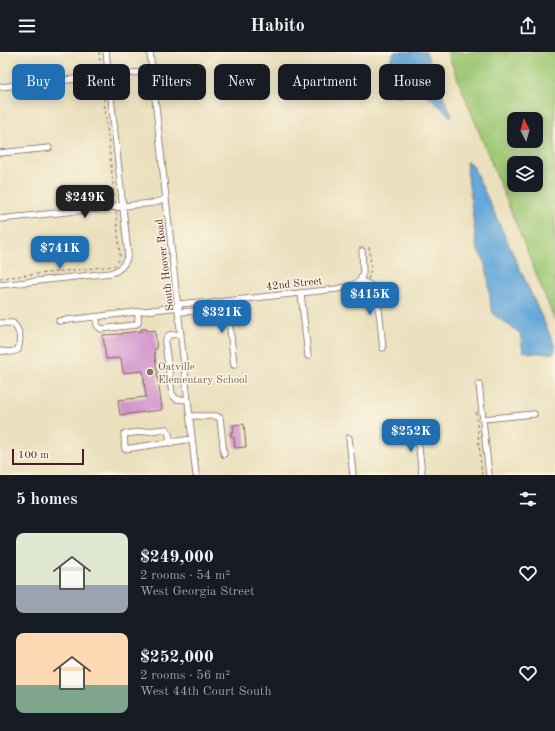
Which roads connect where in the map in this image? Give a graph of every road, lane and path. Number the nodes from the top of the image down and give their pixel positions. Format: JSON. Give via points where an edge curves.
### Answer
{"nodes":[{"id":1,"x":99,"y":52,"type":"edge"},
{"id":2,"x":106,"y":52,"type":"edge"},
{"id":3,"x":150,"y":52,"type":"edge"},
{"id":4,"x":100,"y":64,"type":"edge"},
{"id":5,"x":108,"y":64,"type":"edge"},
{"id":6,"x":151,"y":64,"type":"edge"},
{"id":7,"x":73,"y":79,"type":"edge"},
{"id":8,"x":0,"y":87,"type":"edge"},
{"id":9,"x":105,"y":100,"type":"edge"},
{"id":10,"x":112,"y":100,"type":"edge"},
{"id":11,"x":155,"y":100,"type":"edge"},
{"id":12,"x":48,"y":148,"type":"dead end"},
{"id":13,"x":0,"y":154,"type":"edge"},
{"id":14,"x":166,"y":199,"type":"junction"},
{"id":15,"x":116,"y":206,"type":"junction"},
{"id":16,"x":123,"y":206,"type":"junction"},
{"id":17,"x":0,"y":219,"type":"edge"},
{"id":18,"x":362,"y":251,"type":"dead end"},
{"id":19,"x":0,"y":278,"type":"edge"},
{"id":20,"x":360,"y":281,"type":"junction"},
{"id":21,"x":0,"y":285,"type":"edge"},
{"id":22,"x":301,"y":293,"type":"junction"},
{"id":23,"x":228,"y":301,"type":"junction"},
{"id":24,"x":179,"y":308,"type":"junction"},
{"id":25,"x":138,"y":312,"type":"junction"},
{"id":26,"x":97,"y":317,"type":"junction"},
{"id":27,"x":59,"y":321,"type":"dead end"},
{"id":28,"x":0,"y":323,"type":"edge"},
{"id":29,"x":181,"y":334,"type":"junction"},
{"id":30,"x":382,"y":348,"type":"dead end"},
{"id":31,"x":0,"y":351,"type":"edge"},
{"id":32,"x":308,"y":356,"type":"dead end"},
{"id":33,"x":234,"y":365,"type":"dead end"},
{"id":34,"x":479,"y":384,"type":"dead end"},
{"id":35,"x":188,"y":400,"type":"junction"},
{"id":36,"x":476,"y":408,"type":"dead end"},
{"id":37,"x":534,"y":414,"type":"dead end"},
{"id":38,"x":190,"y":416,"type":"junction"},
{"id":39,"x":483,"y":419,"type":"junction"},
{"id":40,"x":417,"y":430,"type":"dead end"},
{"id":41,"x":349,"y":438,"type":"dead end"},
{"id":42,"x":192,"y":439,"type":"junction"},
{"id":43,"x":170,"y":443,"type":"junction"},
{"id":44,"x":224,"y":454,"type":"dead end"},
{"id":45,"x":196,"y":475,"type":"edge"},
{"id":46,"x":353,"y":475,"type":"edge"},
{"id":47,"x":422,"y":475,"type":"edge"},
{"id":48,"x":482,"y":475,"type":"edge"},
{"id":49,"x":489,"y":475,"type":"edge"}],
"edges":[{"from":1,"to":4,"type":"path"},
{"from":2,"to":5,"type":"street"},
{"from":3,"to":6,"type":"street","name":"South Hoover Road"},
{"from":7,"to":8,"type":"street"},
{"from":9,"to":15,"type":"path"},
{"from":10,"to":16,"type":"street"},
{"from":11,"to":14,"type":"street","name":"South Hoover Road"},
{"from":12,"to":13,"type":"street"},
{"from":14,"to":16,"type":"street"},
{"from":14,"to":24,"type":"street","name":"South Hoover Road"},
{"from":15,"to":16,"type":"street"},
{"from":15,"to":17,"type":"street"},
{"from":15,"to":19,"type":"path","via":[[120,256],[116,264]]},
{"from":16,"to":21,"type":"street","via":[[128,254],[125,263],[119,269],[111,273]]},
{"from":18,"to":20,"type":"street","via":[[363,273]]},
{"from":20,"to":22,"type":"street","name":"42nd Street","via":[[351,286]]},
{"from":20,"to":30,"type":"street","via":[[373,288],[377,297]]},
{"from":22,"to":23,"type":"street","name":"42nd Street"},
{"from":22,"to":32,"type":"street"},
{"from":23,"to":24,"type":"street","name":"42nd Street","via":[[204,305],[200,302]]},
{"from":23,"to":33,"type":"street"},
{"from":24,"to":25,"type":"street","name":"42nd Street"},
{"from":24,"to":29,"type":"street","name":"South Hoover Road"},
{"from":25,"to":26,"type":"street","name":"42nd Street"},
{"from":25,"to":26,"type":"street","via":[[138,322],[134,325],[101,329],[97,325]]},
{"from":26,"to":27,"type":"street","name":"42nd Street"},
{"from":28,"to":31,"type":"street","via":[[13,323],[20,336],[18,350]]},
{"from":29,"to":35,"type":"street","name":"South Hoover Road"},
{"from":29,"to":35,"type":"street","via":[[169,335],[165,343],[172,394],[176,399]]},
{"from":34,"to":39,"type":"street"},
{"from":35,"to":38,"type":"street","name":"South Hoover Road"},
{"from":36,"to":48,"type":"path"},
{"from":37,"to":39,"type":"street"},
{"from":38,"to":42,"type":"street","name":"South Hoover Road"},
{"from":38,"to":44,"type":"street","via":[[208,415],[220,418]]},
{"from":39,"to":49,"type":"street"},
{"from":40,"to":47,"type":"street"},
{"from":41,"to":46,"type":"street"},
{"from":42,"to":43,"type":"street"},
{"from":42,"to":45,"type":"street","name":"South Hoover Road"},
{"from":43,"to":43,"type":"street","via":[[125,449],[124,434],[166,429]]}]}
